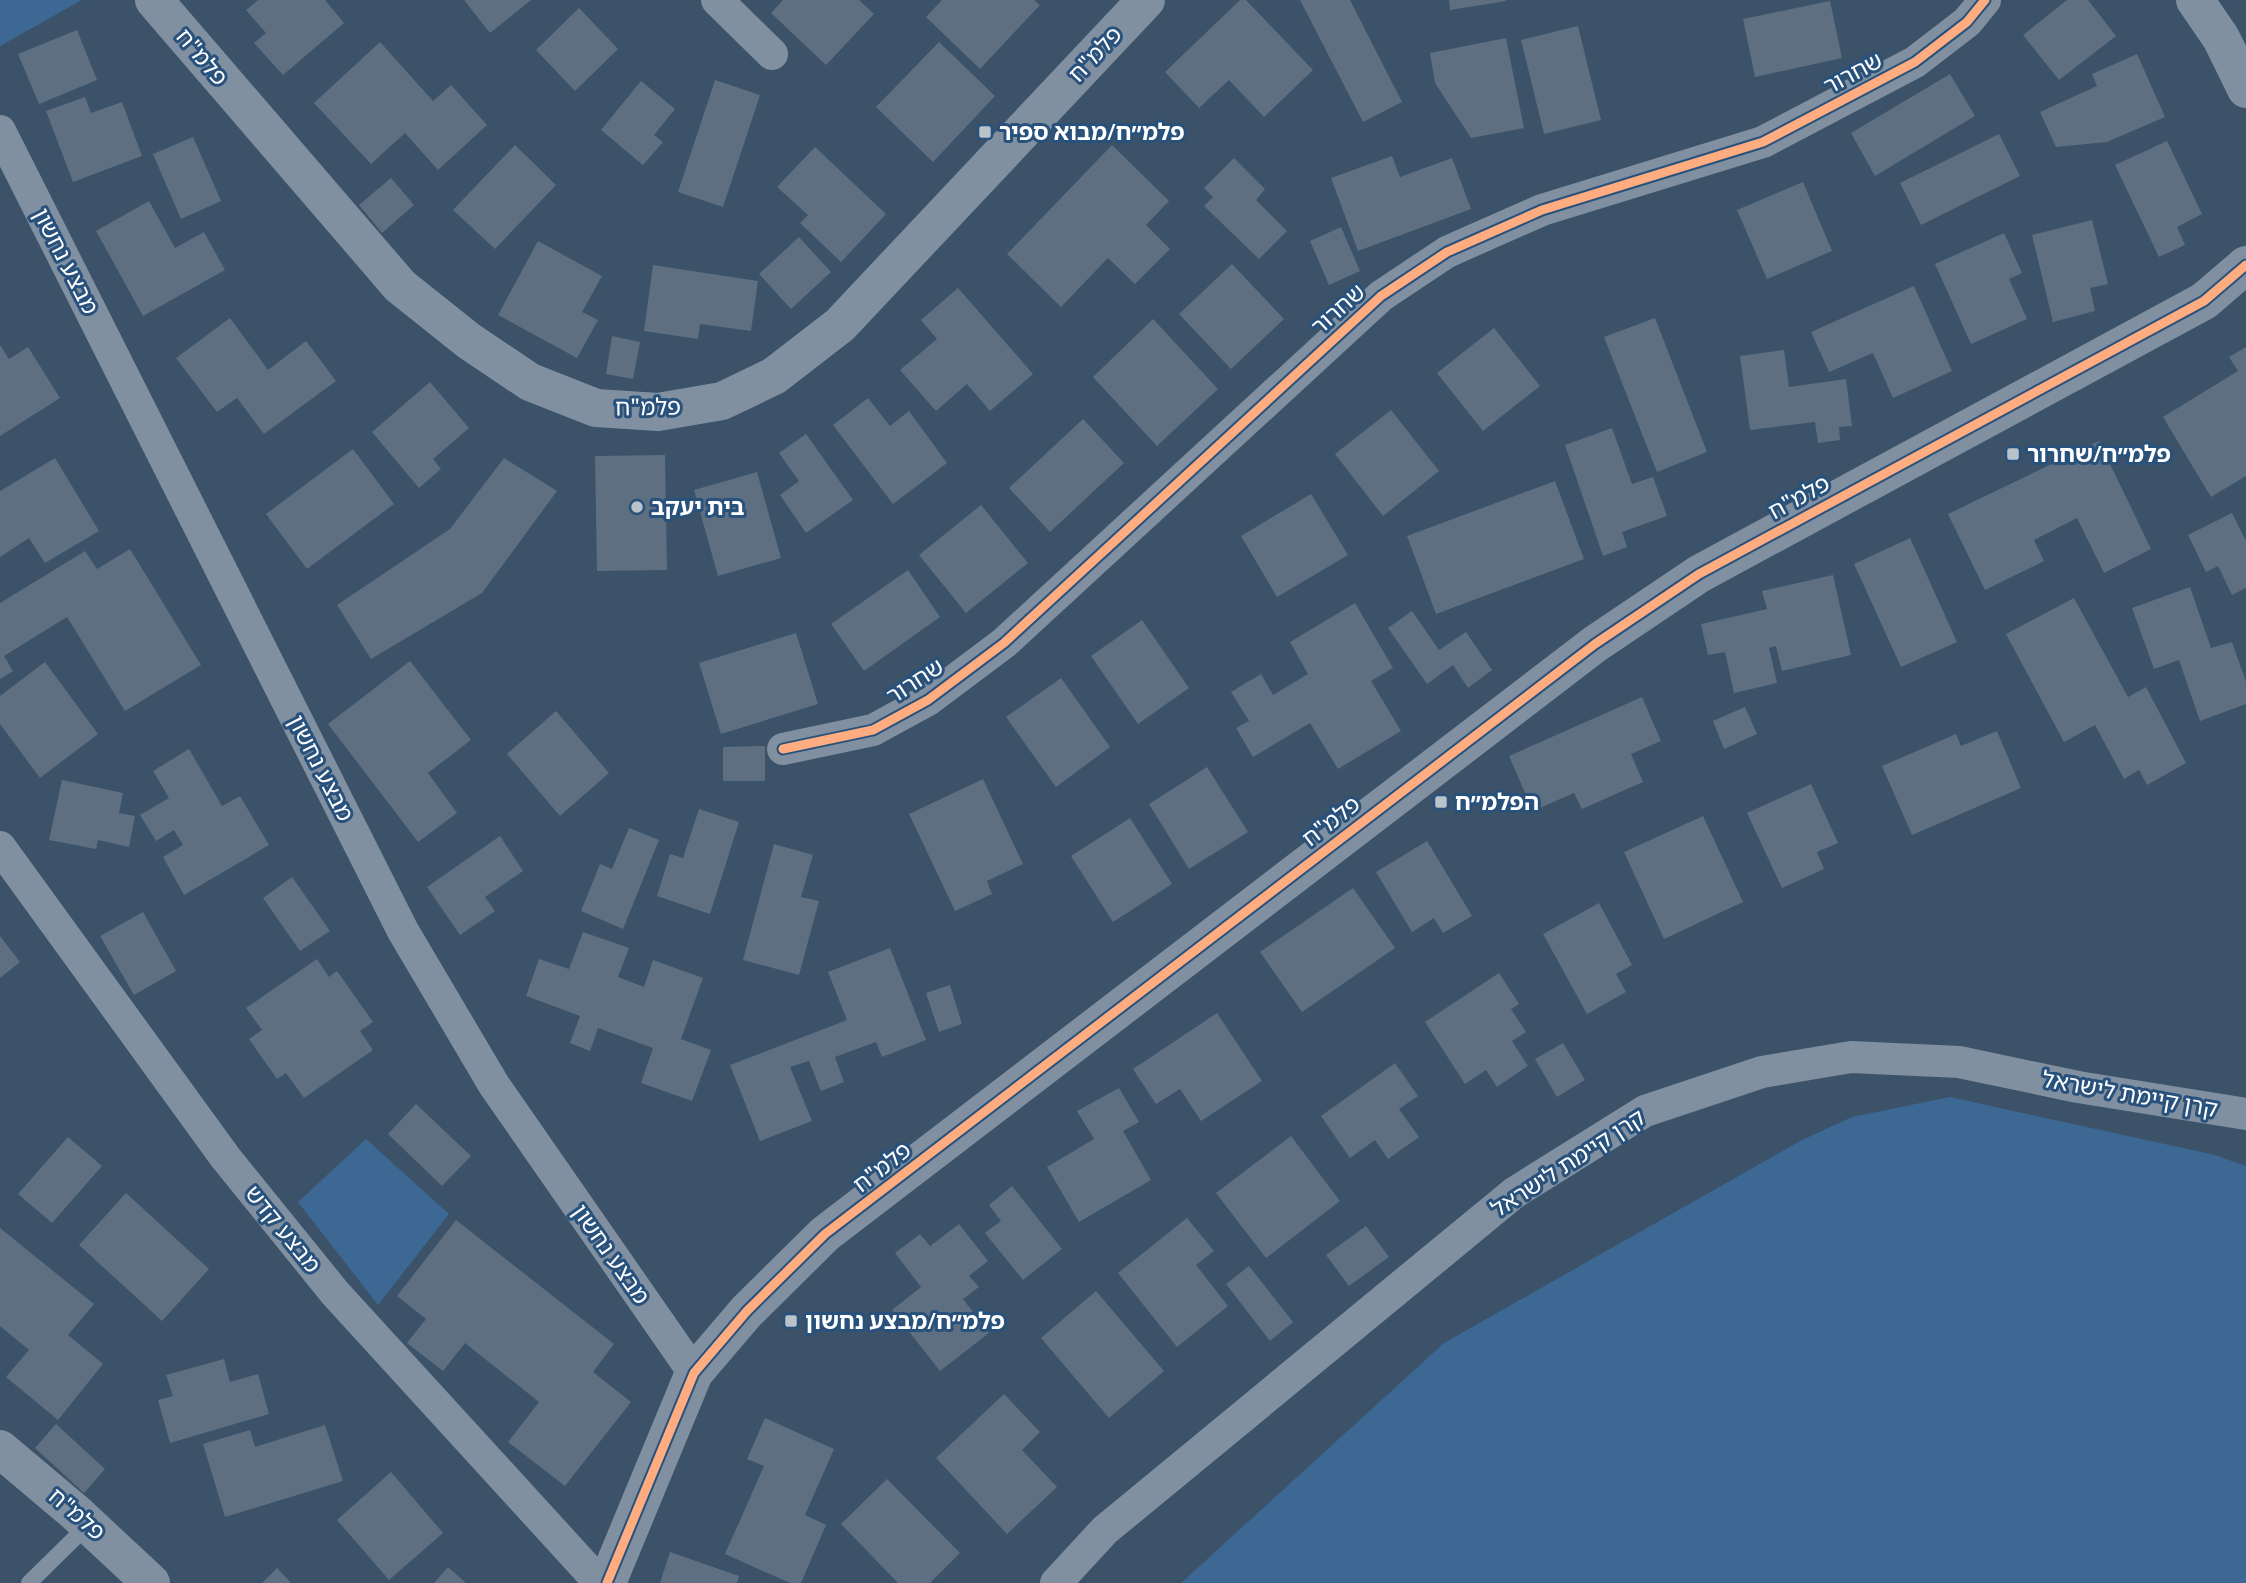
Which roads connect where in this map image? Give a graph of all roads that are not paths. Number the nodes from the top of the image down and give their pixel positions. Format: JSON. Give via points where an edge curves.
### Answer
{"nodes":[{"id":1,"x":154,"y":0,"type":"edge"},
{"id":2,"x":717,"y":0,"type":"edge"},
{"id":3,"x":1146,"y":0,"type":"edge"},
{"id":4,"x":1985,"y":0,"type":"edge"},
{"id":5,"x":2195,"y":0,"type":"edge"},
{"id":6,"x":772,"y":54,"type":"dead end"},
{"id":7,"x":2246,"y":89,"type":"edge"},
{"id":8,"x":0,"y":131,"type":"edge"},
{"id":9,"x":2246,"y":265,"type":"edge"},
{"id":10,"x":783,"y":749,"type":"dead end"},
{"id":11,"x":0,"y":847,"type":"edge"},
{"id":12,"x":2246,"y":1114,"type":"edge"},
{"id":13,"x":694,"y":1373,"type":"junction"},
{"id":14,"x":0,"y":1449,"type":"edge"},
{"id":15,"x":89,"y":1524,"type":"junction"},
{"id":16,"x":29,"y":1583,"type":"edge"},
{"id":17,"x":151,"y":1583,"type":"edge"},
{"id":18,"x":600,"y":1583,"type":"edge"},
{"id":19,"x":607,"y":1583,"type":"edge"},
{"id":20,"x":1056,"y":1583,"type":"edge"}],
"edges":[{"from":1,"to":3,"type":"street","name":"פלמ\"ח","via":[[400,286],[530,382],[596,408],[658,412],[722,401],[774,376],[840,325]]},
{"from":2,"to":6,"type":"street"},
{"from":4,"to":10,"type":"street","name":"שחרור","via":[[1967,22],[1915,62],[1763,142],[1542,210],[1447,252],[1381,296],[1004,643],[928,700],[873,730]]},
{"from":5,"to":7,"type":"street","via":[[2221,37]]},
{"from":8,"to":13,"type":"street","name":"מבצע נחשון","via":[[403,931],[494,1085]]},
{"from":9,"to":13,"type":"street","name":"פלמ\"ח","via":[[2204,301],[1699,574],[1595,644],[825,1234],[747,1311]]},
{"from":11,"to":18,"type":"street","name":"מבצע קדש","via":[[225,1157],[318,1272]]},
{"from":12,"to":20,"type":"street","name":"קרן קיימת לישראל","via":[[2077,1087],[1959,1062],[1851,1057],[1762,1072],[1645,1111],[1514,1193],[1105,1530]]},
{"from":13,"to":19,"type":"street","name":"פלמ\"ח"},
{"from":14,"to":15,"type":"street","name":"פלמ\"ח"},
{"from":15,"to":16,"type":"lane"},
{"from":15,"to":17,"type":"street","name":"פלמ\"ח"}]}
